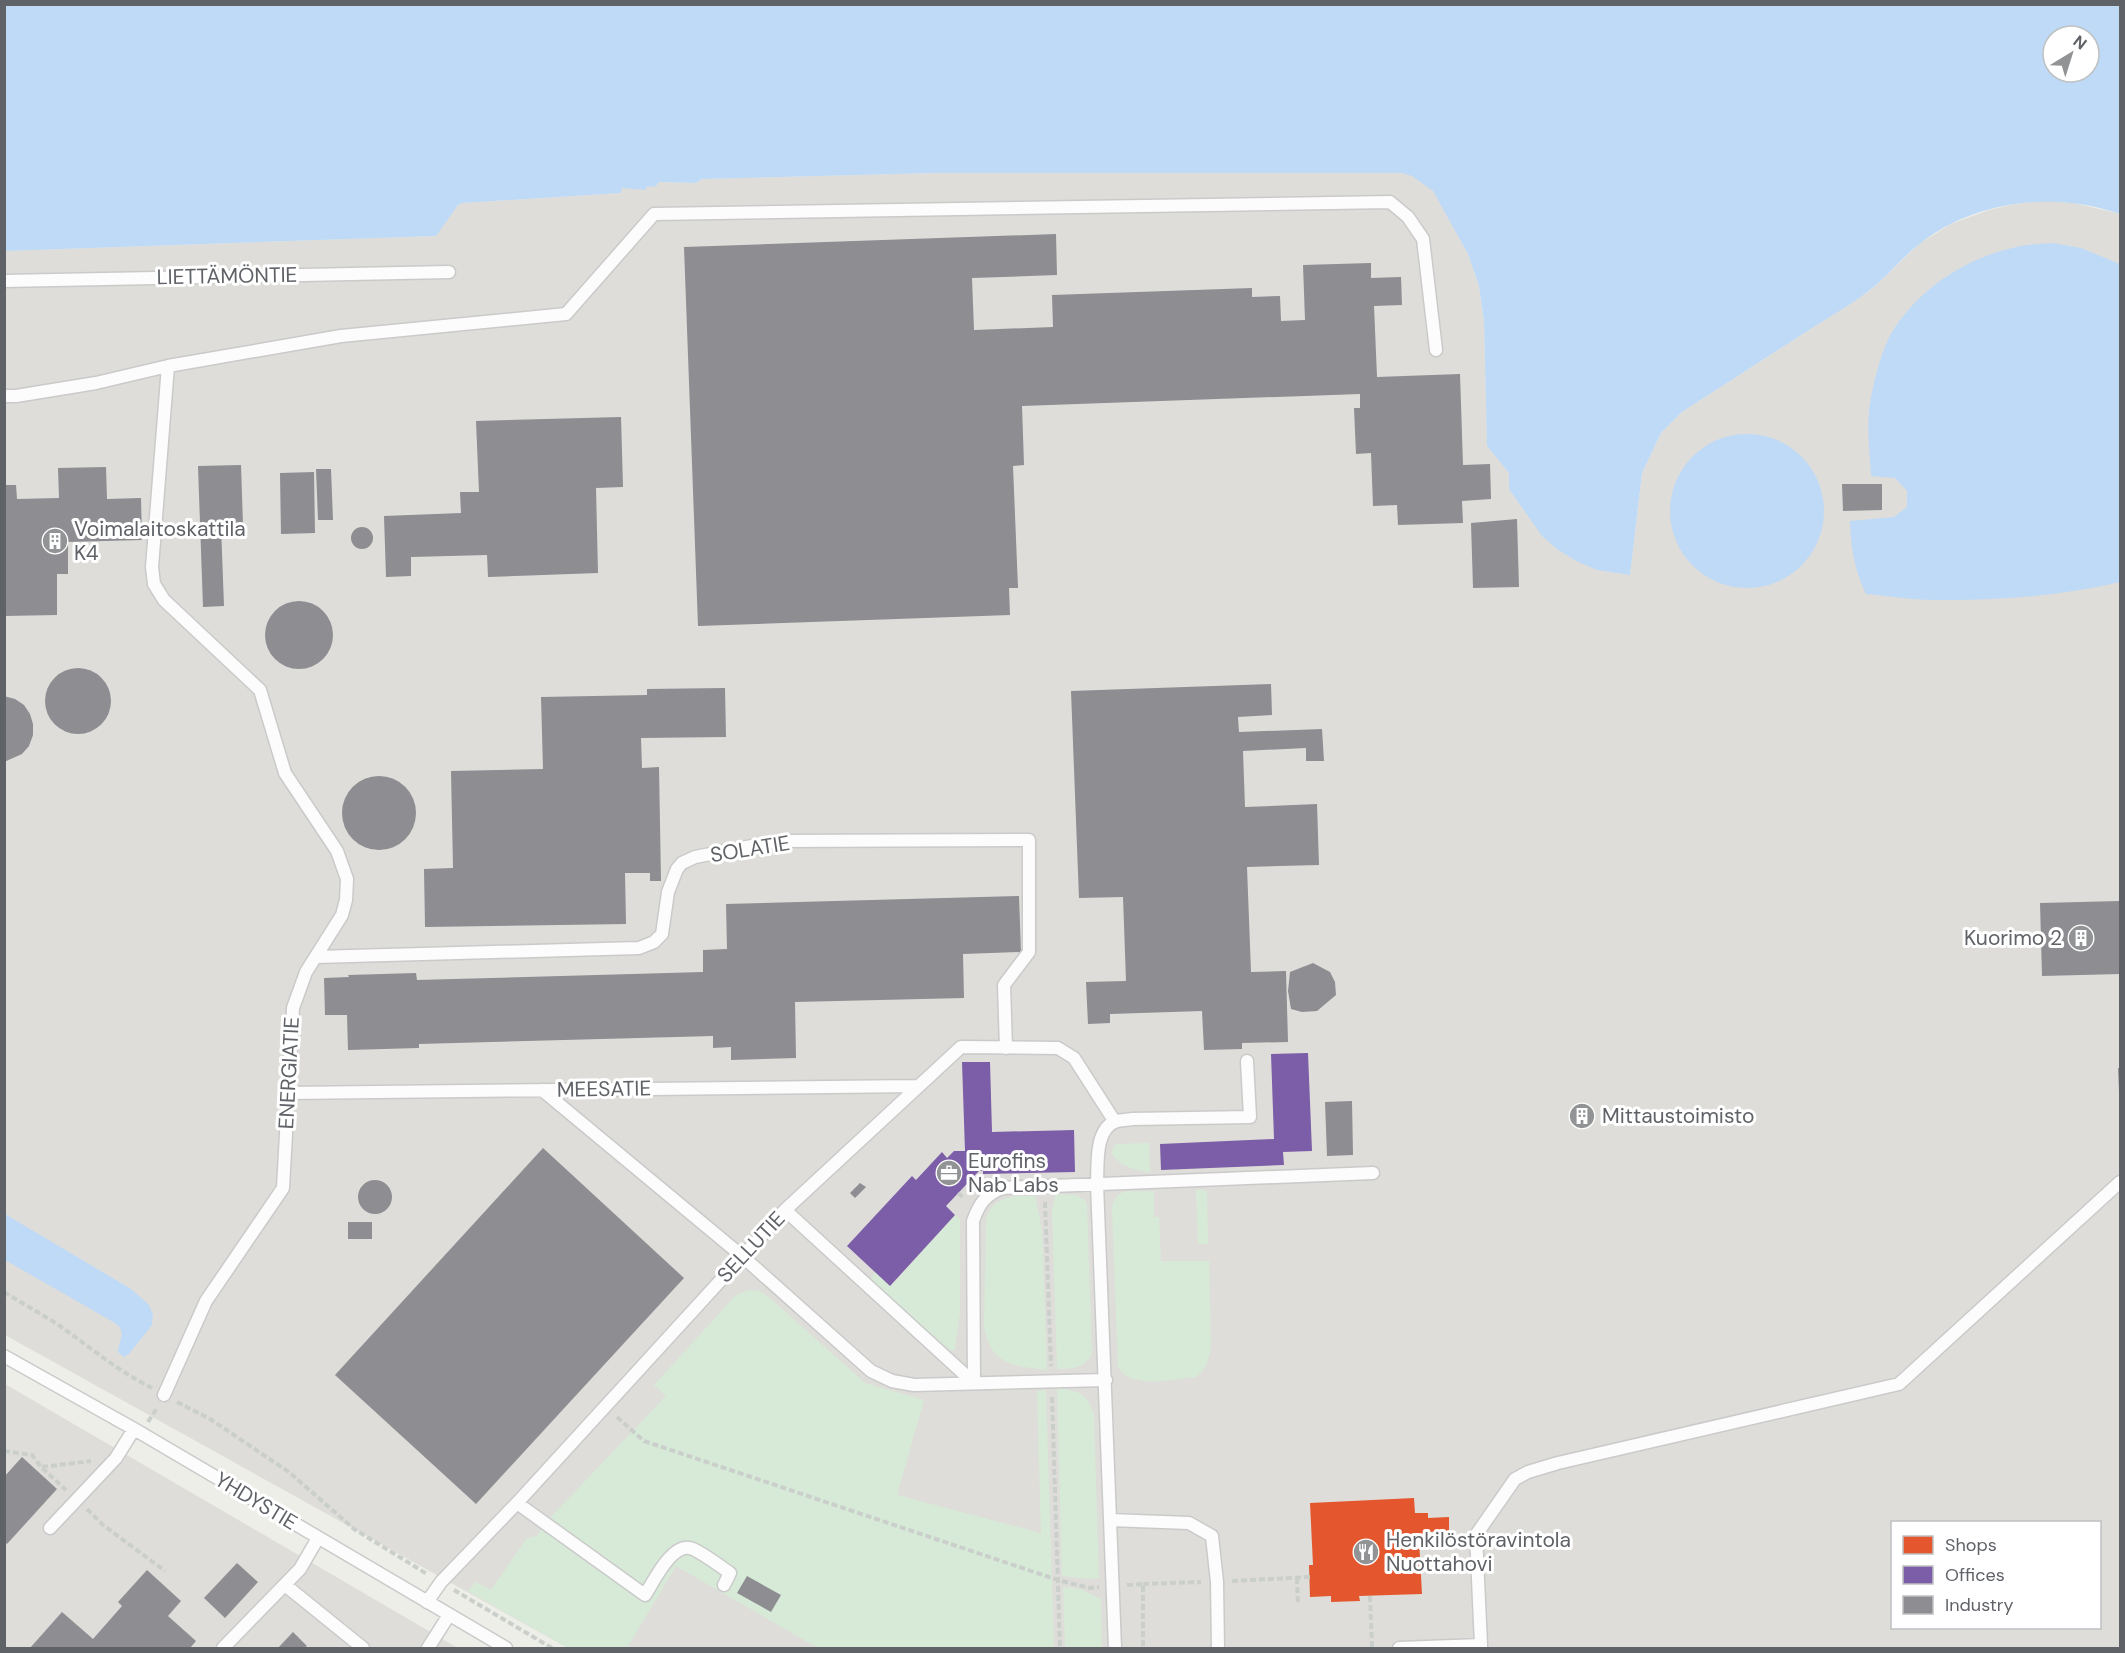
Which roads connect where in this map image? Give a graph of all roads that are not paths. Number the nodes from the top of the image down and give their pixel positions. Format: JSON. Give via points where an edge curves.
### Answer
{"nodes":[{"id":1,"x":449,"y":272,"type":"dead end"},
{"id":2,"x":4,"y":280,"type":"edge"},
{"id":3,"x":1436,"y":350,"type":"dead end"},
{"id":4,"x":168,"y":366,"type":"junction"},
{"id":5,"x":4,"y":396,"type":"edge"},
{"id":6,"x":316,"y":957,"type":"junction"},
{"id":7,"x":1006,"y":1048,"type":"junction"},
{"id":8,"x":1247,"y":1061,"type":"dead end"},
{"id":9,"x":919,"y":1086,"type":"junction"},
{"id":10,"x":542,"y":1090,"type":"junction"},
{"id":11,"x":288,"y":1093,"type":"junction"},
{"id":12,"x":1115,"y":1122,"type":"junction"},
{"id":13,"x":1373,"y":1173,"type":"dead end"},
{"id":14,"x":2121,"y":1182,"type":"edge"},
{"id":15,"x":1097,"y":1184,"type":"junction"},
{"id":16,"x":785,"y":1210,"type":"junction"},
{"id":17,"x":742,"y":1256,"type":"junction"},
{"id":18,"x":4,"y":1356,"type":"edge"},
{"id":19,"x":1106,"y":1380,"type":"junction"},
{"id":20,"x":974,"y":1383,"type":"junction"},
{"id":21,"x":164,"y":1395,"type":"road end"},
{"id":22,"x":134,"y":1429,"type":"junction"},
{"id":23,"x":518,"y":1503,"type":"junction"},
{"id":24,"x":1110,"y":1520,"type":"junction"},
{"id":25,"x":50,"y":1528,"type":"dead end"},
{"id":26,"x":318,"y":1538,"type":"junction"},
{"id":27,"x":285,"y":1585,"type":"junction"},
{"id":28,"x":724,"y":1585,"type":"dead end"},
{"id":29,"x":427,"y":1602,"type":"junction"},
{"id":30,"x":449,"y":1615,"type":"junction"},
{"id":31,"x":1481,"y":1647,"type":"edge"},
{"id":32,"x":223,"y":1648,"type":"edge"},
{"id":33,"x":363,"y":1648,"type":"edge"},
{"id":34,"x":428,"y":1648,"type":"edge"},
{"id":35,"x":506,"y":1648,"type":"edge"},
{"id":36,"x":1116,"y":1648,"type":"edge"},
{"id":37,"x":1218,"y":1648,"type":"edge"},
{"id":38,"x":1399,"y":1648,"type":"edge"}],
"edges":[{"from":1,"to":2,"type":"lane","name":"LIETTÄMÖNTIE"},
{"from":3,"to":4,"type":"lane","via":[[1423,239],[1408,217],[1390,202],[654,214],[566,314],[341,336]]},
{"from":4,"to":5,"type":"lane","via":[[96,383]]},
{"from":4,"to":6,"type":"lane","name":"ENERGIATIE","via":[[152,567],[154,584],[164,600],[260,690],[285,773],[337,851],[346,879],[346,900],[342,915]]},
{"from":6,"to":7,"type":"lane","name":"SOLATIE","via":[[639,948],[662,934],[676,869],[695,857],[777,841],[1029,840],[1029,952],[1004,985]]},
{"from":6,"to":11,"type":"lane","name":"ENERGIATIE","via":[[293,1008]]},
{"from":7,"to":9,"type":"lane","name":"SELLUTIE","via":[[961,1047]]},
{"from":7,"to":12,"type":"lane","name":"SELLUTIE","via":[[1058,1048],[1074,1058]]},
{"from":8,"to":12,"type":"lane","via":[[1250,1117]]},
{"from":9,"to":10,"type":"lane","name":"MEESATIE"},
{"from":9,"to":16,"type":"lane","name":"SELLUTIE"},
{"from":10,"to":11,"type":"lane","name":"MEESATIE"},
{"from":10,"to":17,"type":"lane"},
{"from":11,"to":21,"type":"lane","name":"ENERGIATIE","via":[[283,1188],[206,1301]]},
{"from":12,"to":15,"type":"lane","via":[[1104,1131],[1099,1146]]},
{"from":13,"to":15,"type":"lane"},
{"from":14,"to":31,"type":"lane","via":[[1899,1384],[1558,1463],[1515,1479],[1476,1535]]},
{"from":15,"to":19,"type":"lane"},
{"from":15,"to":20,"type":"lane","via":[[1002,1188],[979,1204],[973,1221]]},
{"from":16,"to":17,"type":"lane","name":"SELLUTIE"},
{"from":16,"to":20,"type":"lane"},
{"from":17,"to":20,"type":"lane","via":[[871,1371],[892,1381],[914,1385]]},
{"from":17,"to":23,"type":"lane","name":"SELLUTIE"},
{"from":18,"to":22,"type":"lane","name":"YHDYSTIE"},
{"from":19,"to":20,"type":"lane"},
{"from":19,"to":24,"type":"lane"},
{"from":22,"to":25,"type":"lane","via":[[116,1458]]},
{"from":22,"to":26,"type":"lane","name":"YHDYSTIE"},
{"from":23,"to":28,"type":"lane","via":[[645,1595],[671,1555],[681,1548],[691,1548],[730,1573]]},
{"from":23,"to":29,"type":"lane","name":"SELLUTIE","via":[[441,1582]]},
{"from":24,"to":36,"type":"lane"},
{"from":24,"to":37,"type":"lane","via":[[1189,1523],[1212,1536]]},
{"from":26,"to":27,"type":"lane","via":[[300,1569]]},
{"from":26,"to":29,"type":"lane","name":"YHDYSTIE"},
{"from":27,"to":32,"type":"lane"},
{"from":27,"to":33,"type":"lane"},
{"from":29,"to":30,"type":"lane","name":"YHDYSTIE"},
{"from":30,"to":34,"type":"lane"},
{"from":30,"to":35,"type":"lane","name":"YHDYSTIE"},
{"from":31,"to":38,"type":"lane"}]}
